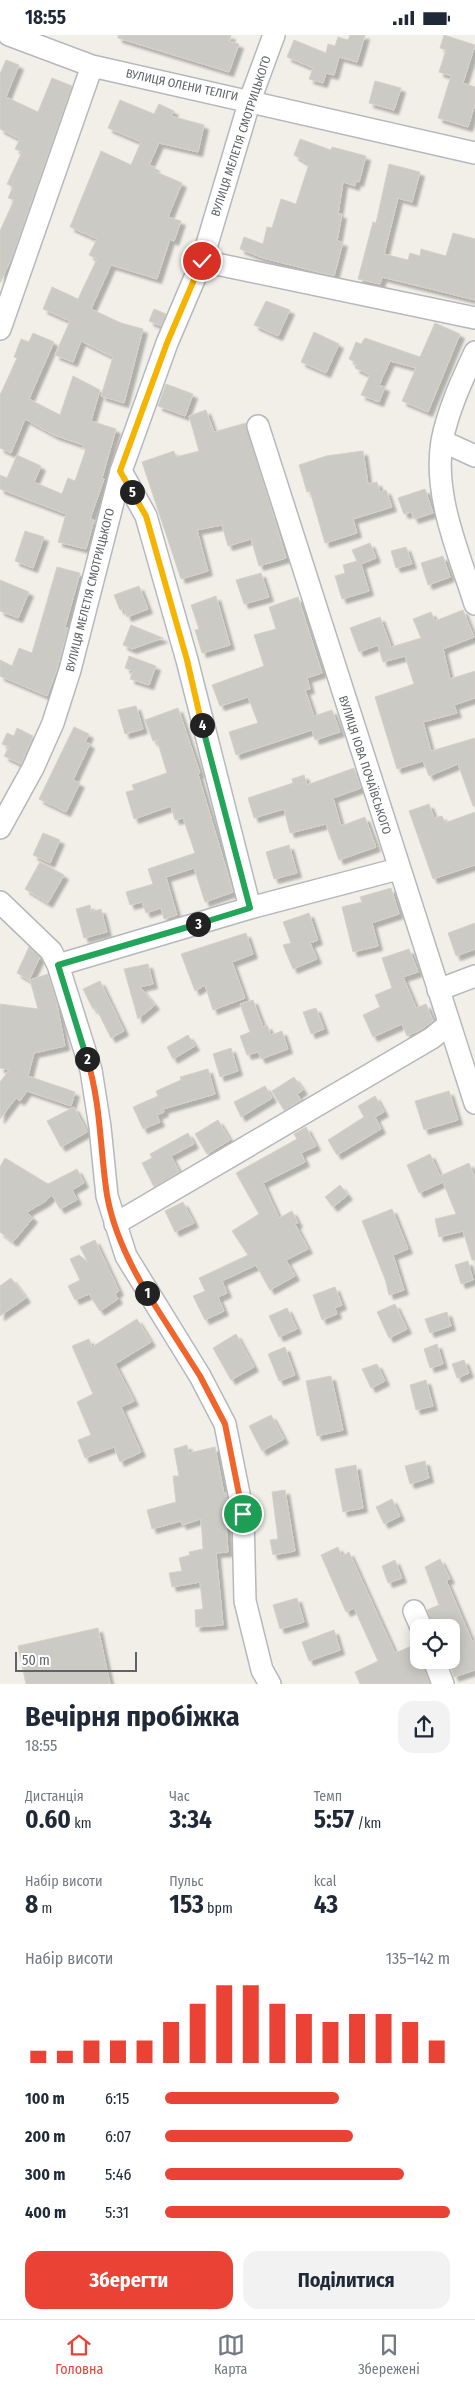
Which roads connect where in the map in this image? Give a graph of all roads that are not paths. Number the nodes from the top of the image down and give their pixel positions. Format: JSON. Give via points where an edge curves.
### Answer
{"nodes":[{"id":1,"x":9,"y":35,"type":"edge"},
{"id":2,"x":274,"y":35,"type":"edge"},
{"id":3,"x":92,"y":66,"type":"junction"},
{"id":4,"x":250,"y":100,"type":"junction"},
{"id":5,"x":475,"y":153,"type":"edge"},
{"id":6,"x":202,"y":261,"type":"junction"},
{"id":7,"x":475,"y":318,"type":"edge"},
{"id":8,"x":0,"y":329,"type":"edge"},
{"id":9,"x":475,"y":351,"type":"edge"},
{"id":10,"x":258,"y":426,"type":"dead end"},
{"id":11,"x":442,"y":441,"type":"junction"},
{"id":12,"x":475,"y":456,"type":"edge"},
{"id":13,"x":120,"y":471,"type":"junction"},
{"id":14,"x":474,"y":597,"type":"edge"},
{"id":15,"x":0,"y":828,"type":"edge"},
{"id":16,"x":398,"y":869,"type":"junction"},
{"id":17,"x":0,"y":902,"type":"edge"},
{"id":18,"x":250,"y":908,"type":"junction"},
{"id":19,"x":58,"y":965,"type":"junction"},
{"id":20,"x":475,"y":976,"type":"edge"},
{"id":21,"x":438,"y":990,"type":"junction"},
{"id":22,"x":449,"y":1025,"type":"junction"},
{"id":23,"x":475,"y":1103,"type":"edge"},
{"id":24,"x":115,"y":1224,"type":"junction"},
{"id":25,"x":437,"y":1669,"type":"edge"},
{"id":26,"x":270,"y":1684,"type":"edge"},
{"id":27,"x":443,"y":1684,"type":"edge"}],
"edges":[{"from":1,"to":3,"type":"street","name":"ВУЛИЦЯ ОЛЕНИ ТЕЛІГИ"},
{"from":2,"to":4,"type":"street","name":"ВУЛИЦЯ МЕЛЕТІЯ СМОТРИЦЬКОГО"},
{"from":3,"to":4,"type":"street","name":"ВУЛИЦЯ ОЛЕНИ ТЕЛІГИ"},
{"from":3,"to":8,"type":"street"},
{"from":4,"to":5,"type":"street","name":"ВУЛИЦЯ ОЛЕНИ ТЕЛІГИ"},
{"from":4,"to":6,"type":"street","name":"ВУЛИЦЯ МЕЛЕТІЯ СМОТРИЦЬКОГО"},
{"from":6,"to":7,"type":"street"},
{"from":6,"to":13,"type":"street","name":"ВУЛИЦЯ МЕЛЕТІЯ СМОТРИЦЬКОГО","via":[[167,343]]},
{"from":9,"to":11,"type":"street"},
{"from":10,"to":16,"type":"street","name":"ВУЛИЦЯ ІОВА ПОЧАЇВСЬКОГО"},
{"from":11,"to":12,"type":"street"},
{"from":11,"to":14,"type":"street","via":[[442,495]]},
{"from":13,"to":15,"type":"street","name":"ВУЛИЦЯ МЕЛЕТІЯ СМОТРИЦЬКОГО","via":[[70,670],[53,723]]},
{"from":13,"to":18,"type":"street","via":[[146,516],[187,660]]},
{"from":16,"to":18,"type":"street"},
{"from":16,"to":21,"type":"street","name":"ВУЛИЦЯ ІОВА ПОЧАЇВСЬКОГО"},
{"from":17,"to":19,"type":"street","via":[[51,951]]},
{"from":18,"to":19,"type":"street"},
{"from":19,"to":24,"type":"street","via":[[91,1070],[107,1196]]},
{"from":20,"to":21,"type":"street"},
{"from":21,"to":22,"type":"street","name":"ВУЛИЦЯ ІОВА ПОЧАЇВСЬКОГО"},
{"from":22,"to":23,"type":"street","name":"ВУЛИЦЯ ІОВА ПОЧАЇВСЬКОГО"},
{"from":22,"to":24,"type":"street"},
{"from":24,"to":26,"type":"street","via":[[126,1256],[200,1376],[225,1424],[243,1514],[245,1601],[262,1670]]},
{"from":25,"to":27,"type":"street"}]}
